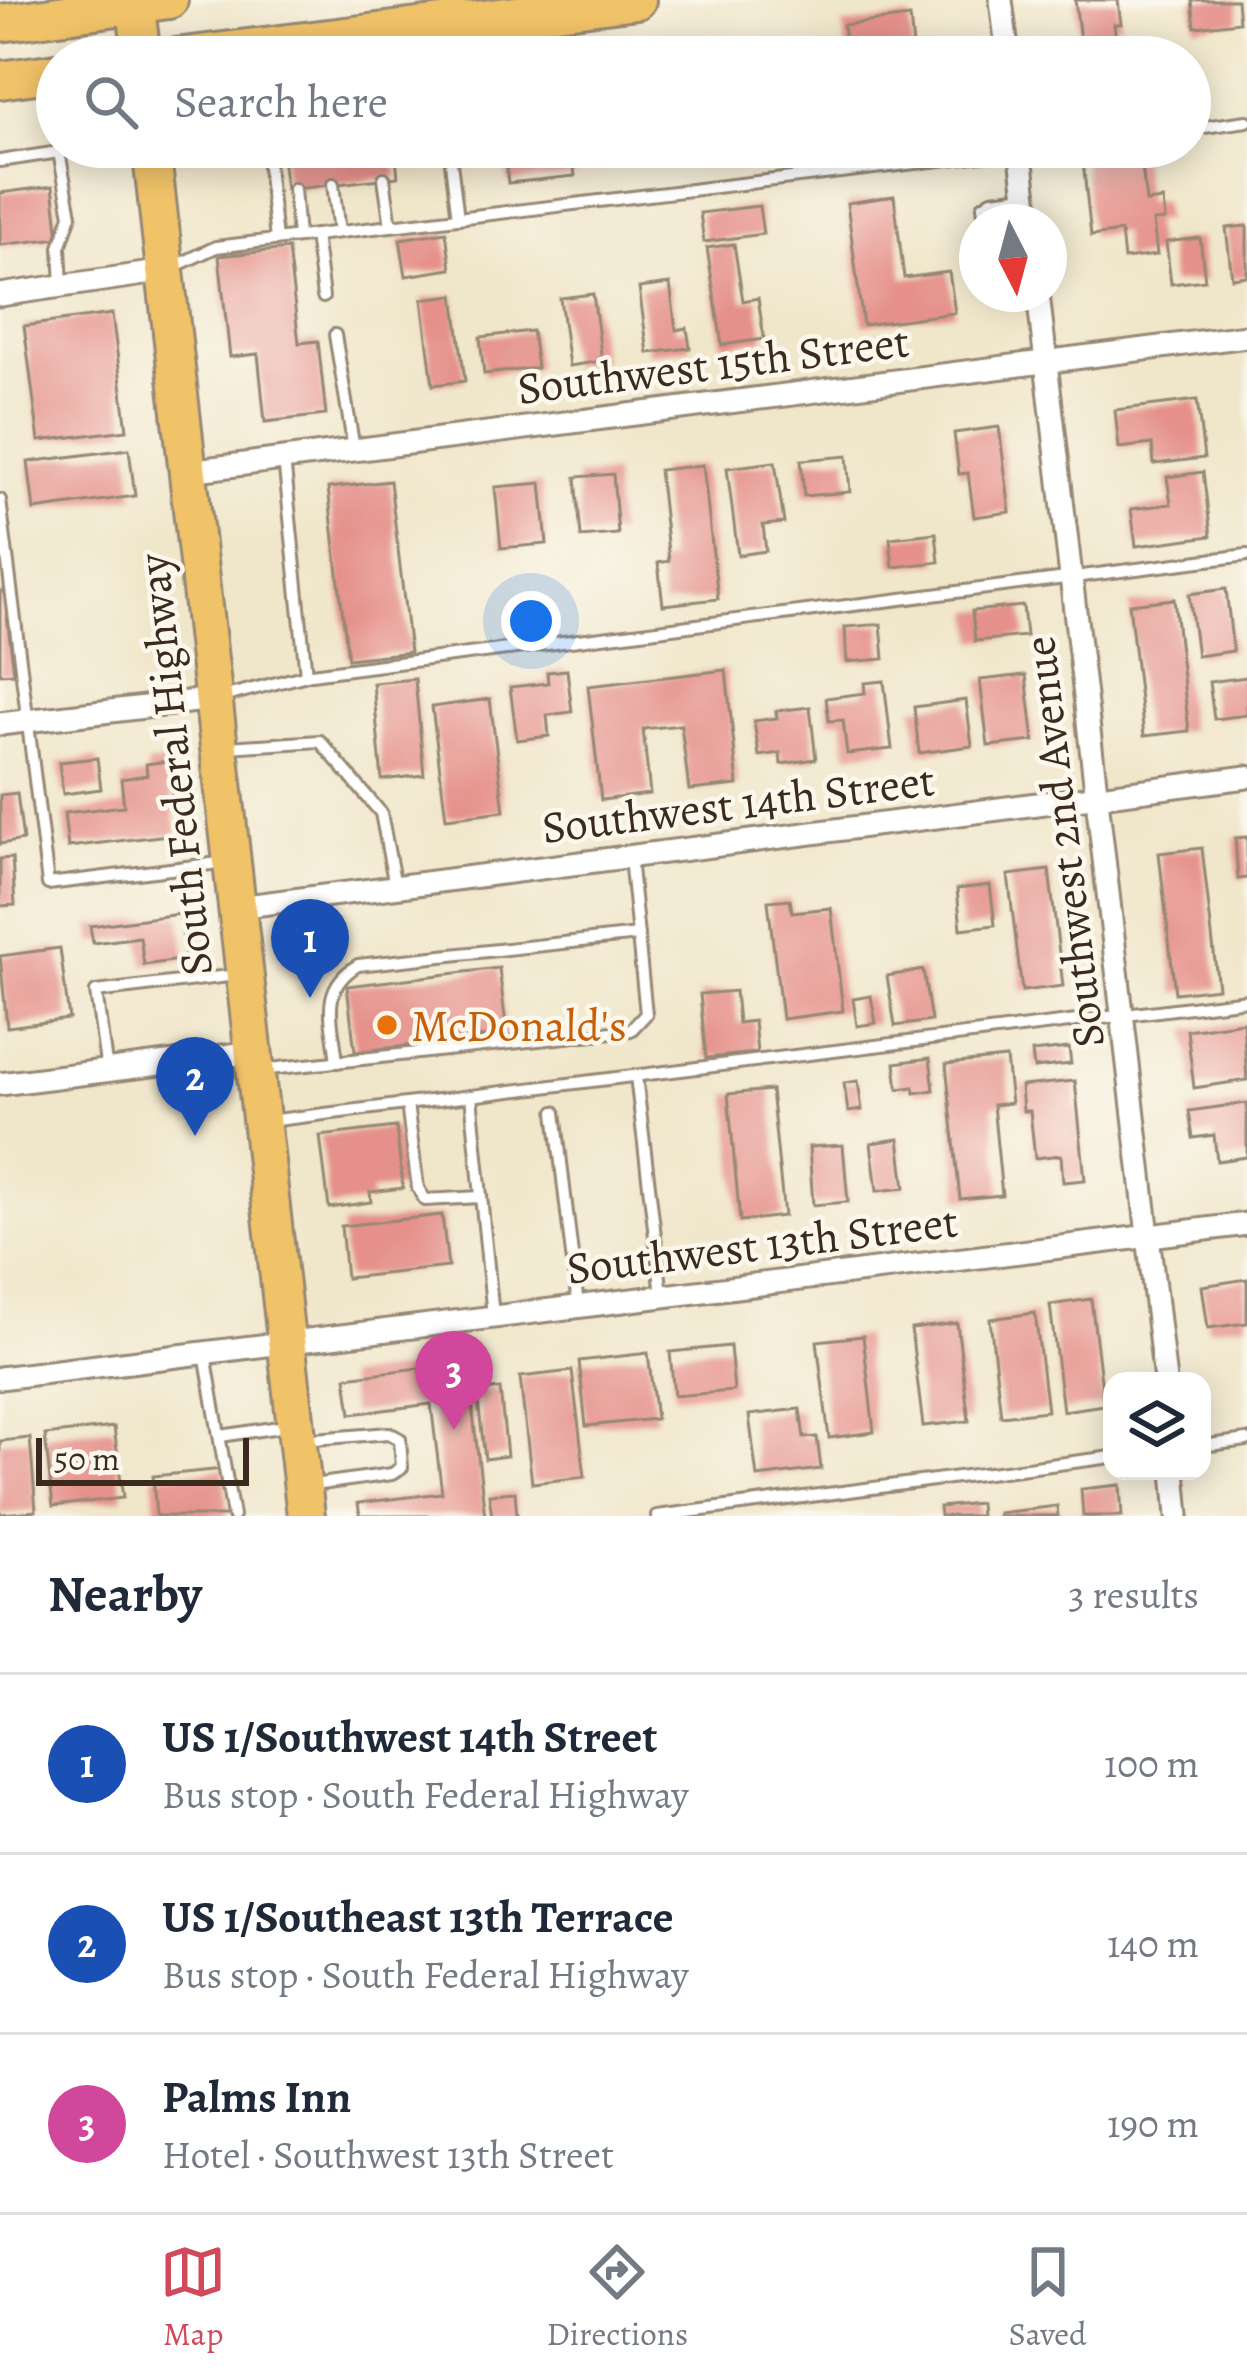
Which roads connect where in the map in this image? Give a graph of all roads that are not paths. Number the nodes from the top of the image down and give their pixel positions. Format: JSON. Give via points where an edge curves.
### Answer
{"nodes":[{"id":1,"x":637,"y":0,"type":"edge"},
{"id":2,"x":1001,"y":0,"type":"edge"},
{"id":3,"x":146,"y":1,"type":"edge"},
{"id":4,"x":0,"y":23,"type":"edge"},
{"id":5,"x":144,"y":36,"type":"edge"},
{"id":6,"x":461,"y":36,"type":"edge"},
{"id":7,"x":1006,"y":36,"type":"edge"},
{"id":8,"x":36,"y":75,"type":"edge"},
{"id":9,"x":0,"y":80,"type":"edge"},
{"id":10,"x":1247,"y":121,"type":"edge"},
{"id":11,"x":1211,"y":126,"type":"edge"},
{"id":12,"x":36,"y":155,"type":"edge"},
{"id":13,"x":0,"y":160,"type":"edge"},
{"id":14,"x":62,"y":168,"type":"edge"},
{"id":15,"x":153,"y":168,"type":"edge"},
{"id":16,"x":268,"y":168,"type":"edge"},
{"id":17,"x":450,"y":168,"type":"edge"},
{"id":18,"x":865,"y":168,"type":"edge"},
{"id":19,"x":1022,"y":168,"type":"edge"},
{"id":20,"x":384,"y":178,"type":"dead end"},
{"id":21,"x":333,"y":184,"type":"dead end"},
{"id":22,"x":294,"y":189,"type":"dead end"},
{"id":23,"x":1025,"y":196,"type":"junction"},
{"id":24,"x":986,"y":204,"type":"edge"},
{"id":25,"x":1026,"y":204,"type":"edge"},
{"id":26,"x":458,"y":218,"type":"junction"},
{"id":27,"x":391,"y":226,"type":"junction"},
{"id":28,"x":339,"y":232,"type":"junction"},
{"id":29,"x":315,"y":235,"type":"junction"},
{"id":30,"x":298,"y":237,"type":"junction"},
{"id":31,"x":276,"y":240,"type":"junction"},
{"id":32,"x":165,"y":271,"type":"junction"},
{"id":33,"x":62,"y":286,"type":"junction"},
{"id":34,"x":0,"y":295,"type":"edge"},
{"id":35,"x":323,"y":297,"type":"dead end"},
{"id":36,"x":1040,"y":312,"type":"edge"},
{"id":37,"x":335,"y":335,"type":"dead end"},
{"id":38,"x":1247,"y":336,"type":"edge"},
{"id":39,"x":1046,"y":361,"type":"junction"},
{"id":40,"x":354,"y":449,"type":"junction"},
{"id":41,"x":284,"y":459,"type":"junction"},
{"id":42,"x":189,"y":471,"type":"junction"},
{"id":43,"x":0,"y":500,"type":"edge"},
{"id":44,"x":1247,"y":555,"type":"edge"},
{"id":45,"x":1071,"y":577,"type":"junction"},
{"id":46,"x":305,"y":675,"type":"junction"},
{"id":47,"x":213,"y":699,"type":"junction"},
{"id":48,"x":28,"y":721,"type":"junction"},
{"id":49,"x":0,"y":724,"type":"edge"},
{"id":50,"x":219,"y":748,"type":"junction"},
{"id":51,"x":1247,"y":777,"type":"edge"},
{"id":52,"x":1096,"y":796,"type":"junction"},
{"id":53,"x":630,"y":856,"type":"junction"},
{"id":54,"x":233,"y":861,"type":"junction"},
{"id":55,"x":395,"y":886,"type":"junction"},
{"id":56,"x":238,"y":907,"type":"junction"},
{"id":57,"x":638,"y":935,"type":"junction"},
{"id":58,"x":246,"y":974,"type":"junction"},
{"id":59,"x":1247,"y":1000,"type":"edge"},
{"id":60,"x":1122,"y":1016,"type":"junction"},
{"id":61,"x":256,"y":1062,"type":"junction"},
{"id":62,"x":337,"y":1062,"type":"junction"},
{"id":63,"x":107,"y":1071,"type":"junction"},
{"id":64,"x":636,"y":1076,"type":"junction"},
{"id":65,"x":0,"y":1084,"type":"edge"},
{"id":66,"x":471,"y":1096,"type":"junction"},
{"id":67,"x":407,"y":1104,"type":"junction"},
{"id":68,"x":555,"y":1112,"type":"dead end"},
{"id":69,"x":262,"y":1122,"type":"junction"},
{"id":70,"x":481,"y":1197,"type":"junction"},
{"id":71,"x":1247,"y":1224,"type":"edge"},
{"id":72,"x":1149,"y":1237,"type":"junction"},
{"id":73,"x":662,"y":1295,"type":"junction"},
{"id":74,"x":578,"y":1306,"type":"junction"},
{"id":75,"x":493,"y":1316,"type":"junction"},
{"id":76,"x":285,"y":1341,"type":"junction"},
{"id":77,"x":205,"y":1351,"type":"junction"},
{"id":78,"x":1164,"y":1372,"type":"edge"},
{"id":79,"x":0,"y":1378,"type":"edge"},
{"id":80,"x":296,"y":1432,"type":"junction"},
{"id":81,"x":220,"y":1436,"type":"junction"},
{"id":82,"x":1247,"y":1440,"type":"edge"},
{"id":83,"x":1211,"y":1445,"type":"edge"},
{"id":84,"x":1103,"y":1458,"type":"edge"},
{"id":85,"x":1175,"y":1480,"type":"edge"},
{"id":86,"x":304,"y":1501,"type":"edge"},
{"id":87,"x":233,"y":1516,"type":"edge"},
{"id":88,"x":657,"y":1516,"type":"edge"},
{"id":89,"x":1178,"y":1516,"type":"edge"}],
"edges":[{"from":1,"to":6,"type":"main road"},
{"from":2,"to":7,"type":"street"},
{"from":3,"to":4,"type":"main road"},
{"from":3,"to":5,"type":"main road"},
{"from":8,"to":9,"type":"main road"},
{"from":10,"to":11,"type":"lane"},
{"from":12,"to":13,"type":"lane"},
{"from":14,"to":33,"type":"lane","via":[[71,215],[59,248]]},
{"from":15,"to":32,"type":"main road","name":"South Federal Highway"},
{"from":16,"to":31,"type":"lane"},
{"from":17,"to":26,"type":"lane"},
{"from":18,"to":26,"type":"lane"},
{"from":19,"to":23,"type":"street"},
{"from":20,"to":27,"type":"lane"},
{"from":21,"to":28,"type":"lane"},
{"from":22,"to":30,"type":"lane"},
{"from":23,"to":24,"type":"lane"},
{"from":23,"to":25,"type":"street"},
{"from":26,"to":27,"type":"lane"},
{"from":27,"to":28,"type":"lane"},
{"from":28,"to":29,"type":"lane"},
{"from":29,"to":30,"type":"lane"},
{"from":29,"to":35,"type":"lane"},
{"from":30,"to":31,"type":"lane"},
{"from":31,"to":32,"type":"lane","via":[[216,247]]},
{"from":32,"to":33,"type":"street"},
{"from":32,"to":42,"type":"main road","name":"South Federal Highway"},
{"from":33,"to":34,"type":"street"},
{"from":36,"to":39,"type":"street","name":"Southwest 2nd Avenue"},
{"from":37,"to":40,"type":"lane"},
{"from":38,"to":39,"type":"street","name":"Southwest 15th Street"},
{"from":39,"to":40,"type":"street","name":"Southwest 15th Street"},
{"from":39,"to":45,"type":"street","name":"Southwest 2nd Avenue"},
{"from":40,"to":41,"type":"street","name":"Southwest 15th Street"},
{"from":41,"to":42,"type":"street","name":"Southwest 15th Street"},
{"from":41,"to":46,"type":"lane"},
{"from":42,"to":47,"type":"main road","name":"South Federal Highway"},
{"from":43,"to":48,"type":"lane"},
{"from":44,"to":45,"type":"lane"},
{"from":45,"to":46,"type":"lane"},
{"from":45,"to":52,"type":"street","name":"Southwest 2nd Avenue"},
{"from":46,"to":47,"type":"lane"},
{"from":47,"to":48,"type":"street"},
{"from":47,"to":50,"type":"main road","name":"South Federal Highway"},
{"from":48,"to":49,"type":"street"},
{"from":48,"to":54,"type":"lane","via":[[48,884]]},
{"from":50,"to":54,"type":"main road","name":"South Federal Highway"},
{"from":50,"to":55,"type":"lane","via":[[320,741],[381,813]]},
{"from":51,"to":52,"type":"street","name":"Southwest 14th Street"},
{"from":52,"to":53,"type":"street","name":"Southwest 14th Street"},
{"from":52,"to":60,"type":"street","name":"Southwest 2nd Avenue"},
{"from":53,"to":55,"type":"street","name":"Southwest 14th Street"},
{"from":53,"to":57,"type":"lane"},
{"from":54,"to":56,"type":"main road","name":"South Federal Highway"},
{"from":55,"to":56,"type":"street","name":"Southwest 14th Street"},
{"from":56,"to":58,"type":"main road","name":"South Federal Highway"},
{"from":57,"to":62,"type":"lane","via":[[358,964],[337,977],[330,995]]},
{"from":57,"to":62,"type":"lane","via":[[646,1014],[632,1030]]},
{"from":58,"to":61,"type":"main road","name":"South Federal Highway"},
{"from":58,"to":63,"type":"lane","via":[[96,992]]},
{"from":59,"to":60,"type":"lane"},
{"from":60,"to":64,"type":"lane"},
{"from":60,"to":72,"type":"street","name":"Southwest 2nd Avenue"},
{"from":61,"to":62,"type":"lane"},
{"from":61,"to":63,"type":"street"},
{"from":61,"to":69,"type":"main road","name":"South Federal Highway"},
{"from":63,"to":65,"type":"street"},
{"from":64,"to":66,"type":"lane"},
{"from":64,"to":73,"type":"lane"},
{"from":66,"to":67,"type":"lane"},
{"from":66,"to":70,"type":"lane"},
{"from":67,"to":69,"type":"lane"},
{"from":67,"to":70,"type":"lane","via":[[425,1200]]},
{"from":68,"to":74,"type":"lane"},
{"from":69,"to":76,"type":"main road","name":"South Federal Highway"},
{"from":70,"to":75,"type":"lane"},
{"from":71,"to":72,"type":"street","name":"Southwest 13th Street"},
{"from":72,"to":73,"type":"street","name":"Southwest 13th Street"},
{"from":72,"to":78,"type":"street","name":"Southwest 2nd Avenue"},
{"from":73,"to":74,"type":"street","name":"Southwest 13th Street"},
{"from":74,"to":75,"type":"street","name":"Southwest 13th Street"},
{"from":75,"to":76,"type":"street","name":"Southwest 13th Street"},
{"from":76,"to":77,"type":"street","name":"Southwest 13th Street"},
{"from":76,"to":80,"type":"main road","name":"South Federal Highway"},
{"from":77,"to":79,"type":"street","name":"Southwest 13th Street"},
{"from":77,"to":81,"type":"lane"},
{"from":80,"to":81,"type":"lane"},
{"from":80,"to":86,"type":"main road","name":"South Federal Highway"},
{"from":80,"to":86,"type":"lane","via":[[400,1439],[403,1467]]},
{"from":81,"to":87,"type":"lane"},
{"from":82,"to":83,"type":"lane"},
{"from":84,"to":88,"type":"lane"},
{"from":85,"to":89,"type":"street"}]}
